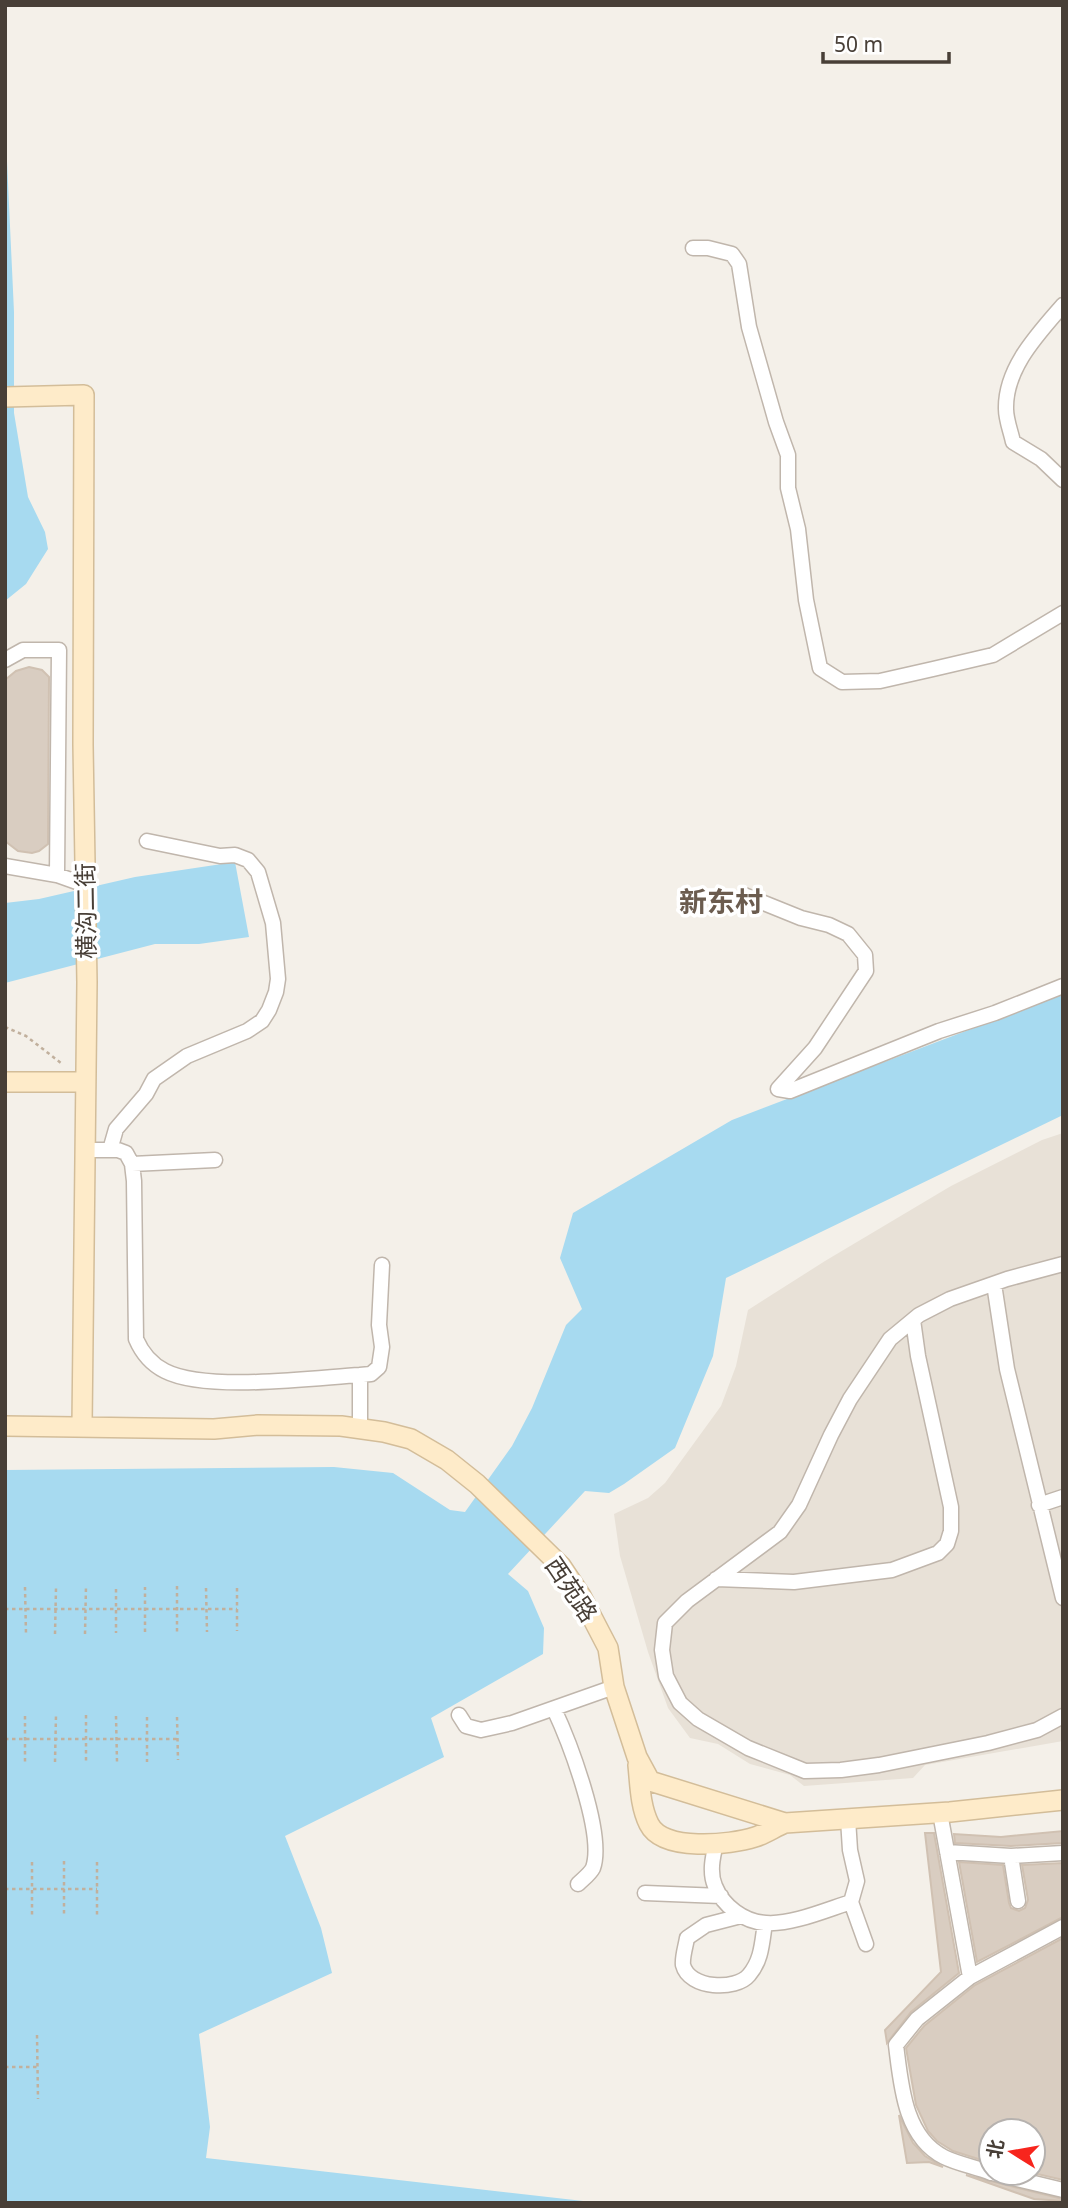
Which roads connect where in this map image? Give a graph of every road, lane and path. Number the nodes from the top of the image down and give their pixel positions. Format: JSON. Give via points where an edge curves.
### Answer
{"nodes":[{"id":1,"x":693,"y":248,"type":"dead end"},
{"id":2,"x":1063,"y":305,"type":"edge"},
{"id":3,"x":5,"y":397,"type":"edge"},
{"id":4,"x":1063,"y":480,"type":"edge"},
{"id":5,"x":1063,"y":613,"type":"edge"},
{"id":6,"x":5,"y":660,"type":"edge"},
{"id":7,"x":59,"y":712,"type":"junction"},
{"id":8,"x":84,"y":712,"type":"junction"},
{"id":9,"x":147,"y":841,"type":"dead end"},
{"id":10,"x":5,"y":866,"type":"edge"},
{"id":11,"x":57,"y":876,"type":"junction"},
{"id":12,"x":85,"y":886,"type":"junction"},
{"id":13,"x":744,"y":895,"type":"dead end"},
{"id":14,"x":1063,"y":986,"type":"edge"},
{"id":15,"x":5,"y":1027,"type":"edge"},
{"id":16,"x":5,"y":1082,"type":"edge"},
{"id":17,"x":84,"y":1082,"type":"junction"},
{"id":18,"x":85,"y":1150,"type":"junction"},
{"id":19,"x":110,"y":1150,"type":"junction"},
{"id":20,"x":215,"y":1160,"type":"dead end"},
{"id":21,"x":132,"y":1164,"type":"junction"},
{"id":22,"x":1063,"y":1264,"type":"edge"},
{"id":23,"x":382,"y":1265,"type":"dead end"},
{"id":24,"x":994,"y":1284,"type":"junction"},
{"id":25,"x":913,"y":1320,"type":"junction"},
{"id":26,"x":360,"y":1375,"type":"junction"},
{"id":27,"x":5,"y":1426,"type":"edge"},
{"id":28,"x":82,"y":1426,"type":"junction"},
{"id":29,"x":360,"y":1429,"type":"junction"},
{"id":30,"x":1063,"y":1497,"type":"edge"},
{"id":31,"x":1039,"y":1505,"type":"junction"},
{"id":32,"x":716,"y":1579,"type":"junction"},
{"id":33,"x":86,"y":1586,"type":"dead end"},
{"id":34,"x":177,"y":1586,"type":"dead end"},
{"id":35,"x":25,"y":1587,"type":"dead end"},
{"id":36,"x":145,"y":1587,"type":"dead end"},
{"id":37,"x":56,"y":1588,"type":"dead end"},
{"id":38,"x":206,"y":1588,"type":"dead end"},
{"id":39,"x":237,"y":1588,"type":"dead end"},
{"id":40,"x":116,"y":1589,"type":"dead end"},
{"id":41,"x":1063,"y":1598,"type":"edge"},
{"id":42,"x":5,"y":1609,"type":"edge"},
{"id":43,"x":26,"y":1609,"type":"junction"},
{"id":44,"x":55,"y":1609,"type":"junction"},
{"id":45,"x":86,"y":1609,"type":"junction"},
{"id":46,"x":116,"y":1609,"type":"junction"},
{"id":47,"x":145,"y":1609,"type":"junction"},
{"id":48,"x":177,"y":1609,"type":"junction"},
{"id":49,"x":206,"y":1609,"type":"junction"},
{"id":50,"x":237,"y":1609,"type":"junction"},
{"id":51,"x":145,"y":1632,"type":"dead end"},
{"id":52,"x":207,"y":1632,"type":"dead end"},
{"id":53,"x":237,"y":1632,"type":"dead end"},
{"id":54,"x":116,"y":1633,"type":"dead end"},
{"id":55,"x":177,"y":1633,"type":"dead end"},
{"id":56,"x":26,"y":1634,"type":"dead end"},
{"id":57,"x":55,"y":1634,"type":"dead end"},
{"id":58,"x":85,"y":1634,"type":"dead end"},
{"id":59,"x":614,"y":1687,"type":"junction"},
{"id":60,"x":554,"y":1709,"type":"junction"},
{"id":61,"x":56,"y":1715,"type":"dead end"},
{"id":62,"x":86,"y":1715,"type":"dead end"},
{"id":63,"x":458,"y":1715,"type":"dead end"},
{"id":64,"x":25,"y":1716,"type":"dead end"},
{"id":65,"x":116,"y":1716,"type":"dead end"},
{"id":66,"x":1063,"y":1716,"type":"edge"},
{"id":67,"x":147,"y":1717,"type":"dead end"},
{"id":68,"x":177,"y":1717,"type":"dead end"},
{"id":69,"x":5,"y":1739,"type":"edge"},
{"id":70,"x":26,"y":1739,"type":"junction"},
{"id":71,"x":56,"y":1739,"type":"junction"},
{"id":72,"x":86,"y":1739,"type":"junction"},
{"id":73,"x":116,"y":1739,"type":"junction"},
{"id":74,"x":147,"y":1739,"type":"junction"},
{"id":75,"x":178,"y":1739,"type":"junction"},
{"id":76,"x":636,"y":1757,"type":"junction"},
{"id":77,"x":178,"y":1760,"type":"dead end"},
{"id":78,"x":55,"y":1762,"type":"dead end"},
{"id":79,"x":117,"y":1762,"type":"dead end"},
{"id":80,"x":147,"y":1762,"type":"dead end"},
{"id":81,"x":25,"y":1763,"type":"dead end"},
{"id":82,"x":86,"y":1764,"type":"dead end"},
{"id":83,"x":1063,"y":1800,"type":"edge"},
{"id":84,"x":940,"y":1813,"type":"junction"},
{"id":85,"x":848,"y":1819,"type":"junction"},
{"id":86,"x":785,"y":1823,"type":"junction"},
{"id":87,"x":716,"y":1843,"type":"junction"},
{"id":88,"x":947,"y":1852,"type":"junction"},
{"id":89,"x":1063,"y":1853,"type":"edge"},
{"id":90,"x":1011,"y":1856,"type":"junction"},
{"id":91,"x":64,"y":1861,"type":"dead end"},
{"id":92,"x":32,"y":1862,"type":"dead end"},
{"id":93,"x":97,"y":1862,"type":"dead end"},
{"id":94,"x":578,"y":1884,"type":"dead end"},
{"id":95,"x":5,"y":1889,"type":"edge"},
{"id":96,"x":32,"y":1889,"type":"junction"},
{"id":97,"x":64,"y":1889,"type":"junction"},
{"id":98,"x":97,"y":1889,"type":"junction"},
{"id":99,"x":645,"y":1893,"type":"dead end"},
{"id":100,"x":721,"y":1896,"type":"junction"},
{"id":101,"x":1018,"y":1901,"type":"dead end"},
{"id":102,"x":851,"y":1902,"type":"junction"},
{"id":103,"x":97,"y":1915,"type":"dead end"},
{"id":104,"x":32,"y":1916,"type":"dead end"},
{"id":105,"x":64,"y":1916,"type":"dead end"},
{"id":106,"x":741,"y":1916,"type":"junction"},
{"id":107,"x":765,"y":1923,"type":"junction"},
{"id":108,"x":1063,"y":1927,"type":"edge"},
{"id":109,"x":866,"y":1944,"type":"dead end"},
{"id":110,"x":970,"y":1977,"type":"junction"},
{"id":111,"x":37,"y":2035,"type":"dead end"},
{"id":112,"x":5,"y":2067,"type":"edge"},
{"id":113,"x":38,"y":2067,"type":"junction"},
{"id":114,"x":38,"y":2099,"type":"dead end"},
{"id":115,"x":977,"y":2168,"type":"edge"}],
"edges":[{"from":1,"to":5,"type":"street","via":[[732,254],[739,264],[749,327],[788,455],[788,488],[821,668],[842,682],[880,681],[933,669],[993,655]]},
{"from":2,"to":4,"type":"street","via":[[1012,375],[1006,409],[1013,442]]},
{"from":3,"to":8,"type":"main road","name":"横沟二街","via":[[84,396]]},
{"from":6,"to":7,"type":"street","via":[[23,650],[59,650]]},
{"from":7,"to":8,"type":"street"},
{"from":7,"to":11,"type":"street"},
{"from":8,"to":12,"type":"main road","name":"横沟二街"},
{"from":9,"to":19,"type":"street","via":[[248,860],[258,872],[274,923],[278,979],[262,1021],[187,1056],[154,1079],[116,1129]]},
{"from":10,"to":11,"type":"street"},
{"from":11,"to":12,"type":"street"},
{"from":12,"to":17,"type":"main road","name":"横沟二街"},
{"from":13,"to":14,"type":"street","via":[[848,934],[865,955],[866,971],[815,1048],[778,1089],[790,1091]]},
{"from":15,"to":17,"type":"path","via":[[26,1036]]},
{"from":16,"to":17,"type":"main road"},
{"from":17,"to":18,"type":"main road","name":"横沟二街"},
{"from":18,"to":19,"type":"street"},
{"from":18,"to":28,"type":"main road","name":"横沟二街"},
{"from":19,"to":21,"type":"street","via":[[126,1153]]},
{"from":20,"to":21,"type":"street"},
{"from":21,"to":26,"type":"street","via":[[136,1339],[153,1363],[187,1379]]},
{"from":22,"to":24,"type":"street"},
{"from":23,"to":26,"type":"street","via":[[379,1367]]},
{"from":24,"to":25,"type":"street","via":[[950,1299]]},
{"from":24,"to":31,"type":"street","via":[[1007,1370]]},
{"from":25,"to":32,"type":"street","via":[[890,1339],[850,1399],[799,1505],[780,1532]]},
{"from":25,"to":32,"type":"street","via":[[951,1507],[947,1544],[938,1553],[892,1570],[794,1582]]},
{"from":26,"to":29,"type":"street"},
{"from":27,"to":28,"type":"main road","name":"西苑路"},
{"from":28,"to":29,"type":"main road","name":"西苑路"},
{"from":29,"to":59,"type":"main road","name":"西苑路","via":[[411,1440],[447,1460],[561,1566],[608,1647]]},
{"from":30,"to":31,"type":"street"},
{"from":31,"to":41,"type":"street"},
{"from":32,"to":66,"type":"street","via":[[665,1623],[662,1650],[666,1676],[680,1703],[698,1719],[775,1760],[804,1771],[879,1765],[1000,1740],[1037,1730]]},
{"from":33,"to":45,"type":"path"},
{"from":34,"to":48,"type":"path"},
{"from":35,"to":43,"type":"path"},
{"from":36,"to":47,"type":"path"},
{"from":37,"to":44,"type":"path"},
{"from":38,"to":49,"type":"path"},
{"from":39,"to":50,"type":"path"},
{"from":40,"to":46,"type":"path"},
{"from":42,"to":43,"type":"path"},
{"from":43,"to":44,"type":"path"},
{"from":43,"to":56,"type":"path"},
{"from":44,"to":45,"type":"path"},
{"from":44,"to":57,"type":"path"},
{"from":45,"to":46,"type":"path"},
{"from":45,"to":58,"type":"path"},
{"from":46,"to":47,"type":"path"},
{"from":46,"to":54,"type":"path"},
{"from":47,"to":48,"type":"path"},
{"from":47,"to":51,"type":"path"},
{"from":48,"to":49,"type":"path"},
{"from":48,"to":55,"type":"path"},
{"from":49,"to":50,"type":"path"},
{"from":49,"to":52,"type":"path"},
{"from":50,"to":53,"type":"path"},
{"from":59,"to":60,"type":"street"},
{"from":59,"to":76,"type":"main road","name":"西苑路"},
{"from":60,"to":63,"type":"street","via":[[481,1730],[466,1726]]},
{"from":60,"to":94,"type":"street","via":[[590,1810],[595,1858],[592,1871]]},
{"from":61,"to":71,"type":"path"},
{"from":62,"to":72,"type":"path"},
{"from":64,"to":70,"type":"path"},
{"from":65,"to":73,"type":"path"},
{"from":67,"to":74,"type":"path"},
{"from":68,"to":75,"type":"path"},
{"from":69,"to":70,"type":"path"},
{"from":70,"to":71,"type":"path"},
{"from":70,"to":81,"type":"path"},
{"from":71,"to":72,"type":"path"},
{"from":71,"to":78,"type":"path"},
{"from":72,"to":73,"type":"path"},
{"from":72,"to":82,"type":"path"},
{"from":73,"to":74,"type":"path"},
{"from":73,"to":79,"type":"path"},
{"from":74,"to":75,"type":"path"},
{"from":74,"to":80,"type":"path"},
{"from":75,"to":77,"type":"path"},
{"from":76,"to":86,"type":"main road","name":"西苑路","via":[[650,1781]]},
{"from":76,"to":87,"type":"main road","via":[[650,1825],[664,1838],[689,1844]]},
{"from":83,"to":84,"type":"main road","name":"西苑路"},
{"from":84,"to":85,"type":"main road","name":"西苑路"},
{"from":84,"to":88,"type":"street"},
{"from":85,"to":86,"type":"main road","name":"西苑路"},
{"from":85,"to":102,"type":"street","via":[[857,1881]]},
{"from":86,"to":87,"type":"main road","via":[[755,1837]]},
{"from":87,"to":100,"type":"street","via":[[712,1870]]},
{"from":88,"to":90,"type":"street"},
{"from":88,"to":110,"type":"street"},
{"from":89,"to":90,"type":"street"},
{"from":90,"to":101,"type":"street"},
{"from":91,"to":97,"type":"path"},
{"from":92,"to":96,"type":"path"},
{"from":93,"to":98,"type":"path"},
{"from":95,"to":96,"type":"path"},
{"from":96,"to":97,"type":"path"},
{"from":96,"to":104,"type":"path"},
{"from":97,"to":98,"type":"path"},
{"from":97,"to":105,"type":"path"},
{"from":98,"to":103,"type":"path"},
{"from":99,"to":100,"type":"street"},
{"from":100,"to":106,"type":"street"},
{"from":102,"to":107,"type":"street","via":[[793,1920]]},
{"from":102,"to":109,"type":"street"},
{"from":106,"to":107,"type":"street"},
{"from":106,"to":107,"type":"street","via":[[706,1924],[687,1938],[683,1965],[691,1977],[712,1986],[747,1978],[759,1960]]},
{"from":108,"to":110,"type":"street"},
{"from":110,"to":115,"type":"street","via":[[917,2019],[896,2045],[903,2094],[918,2135],[943,2156]]},
{"from":111,"to":113,"type":"path"},
{"from":112,"to":113,"type":"path"},
{"from":113,"to":114,"type":"path"}]}
